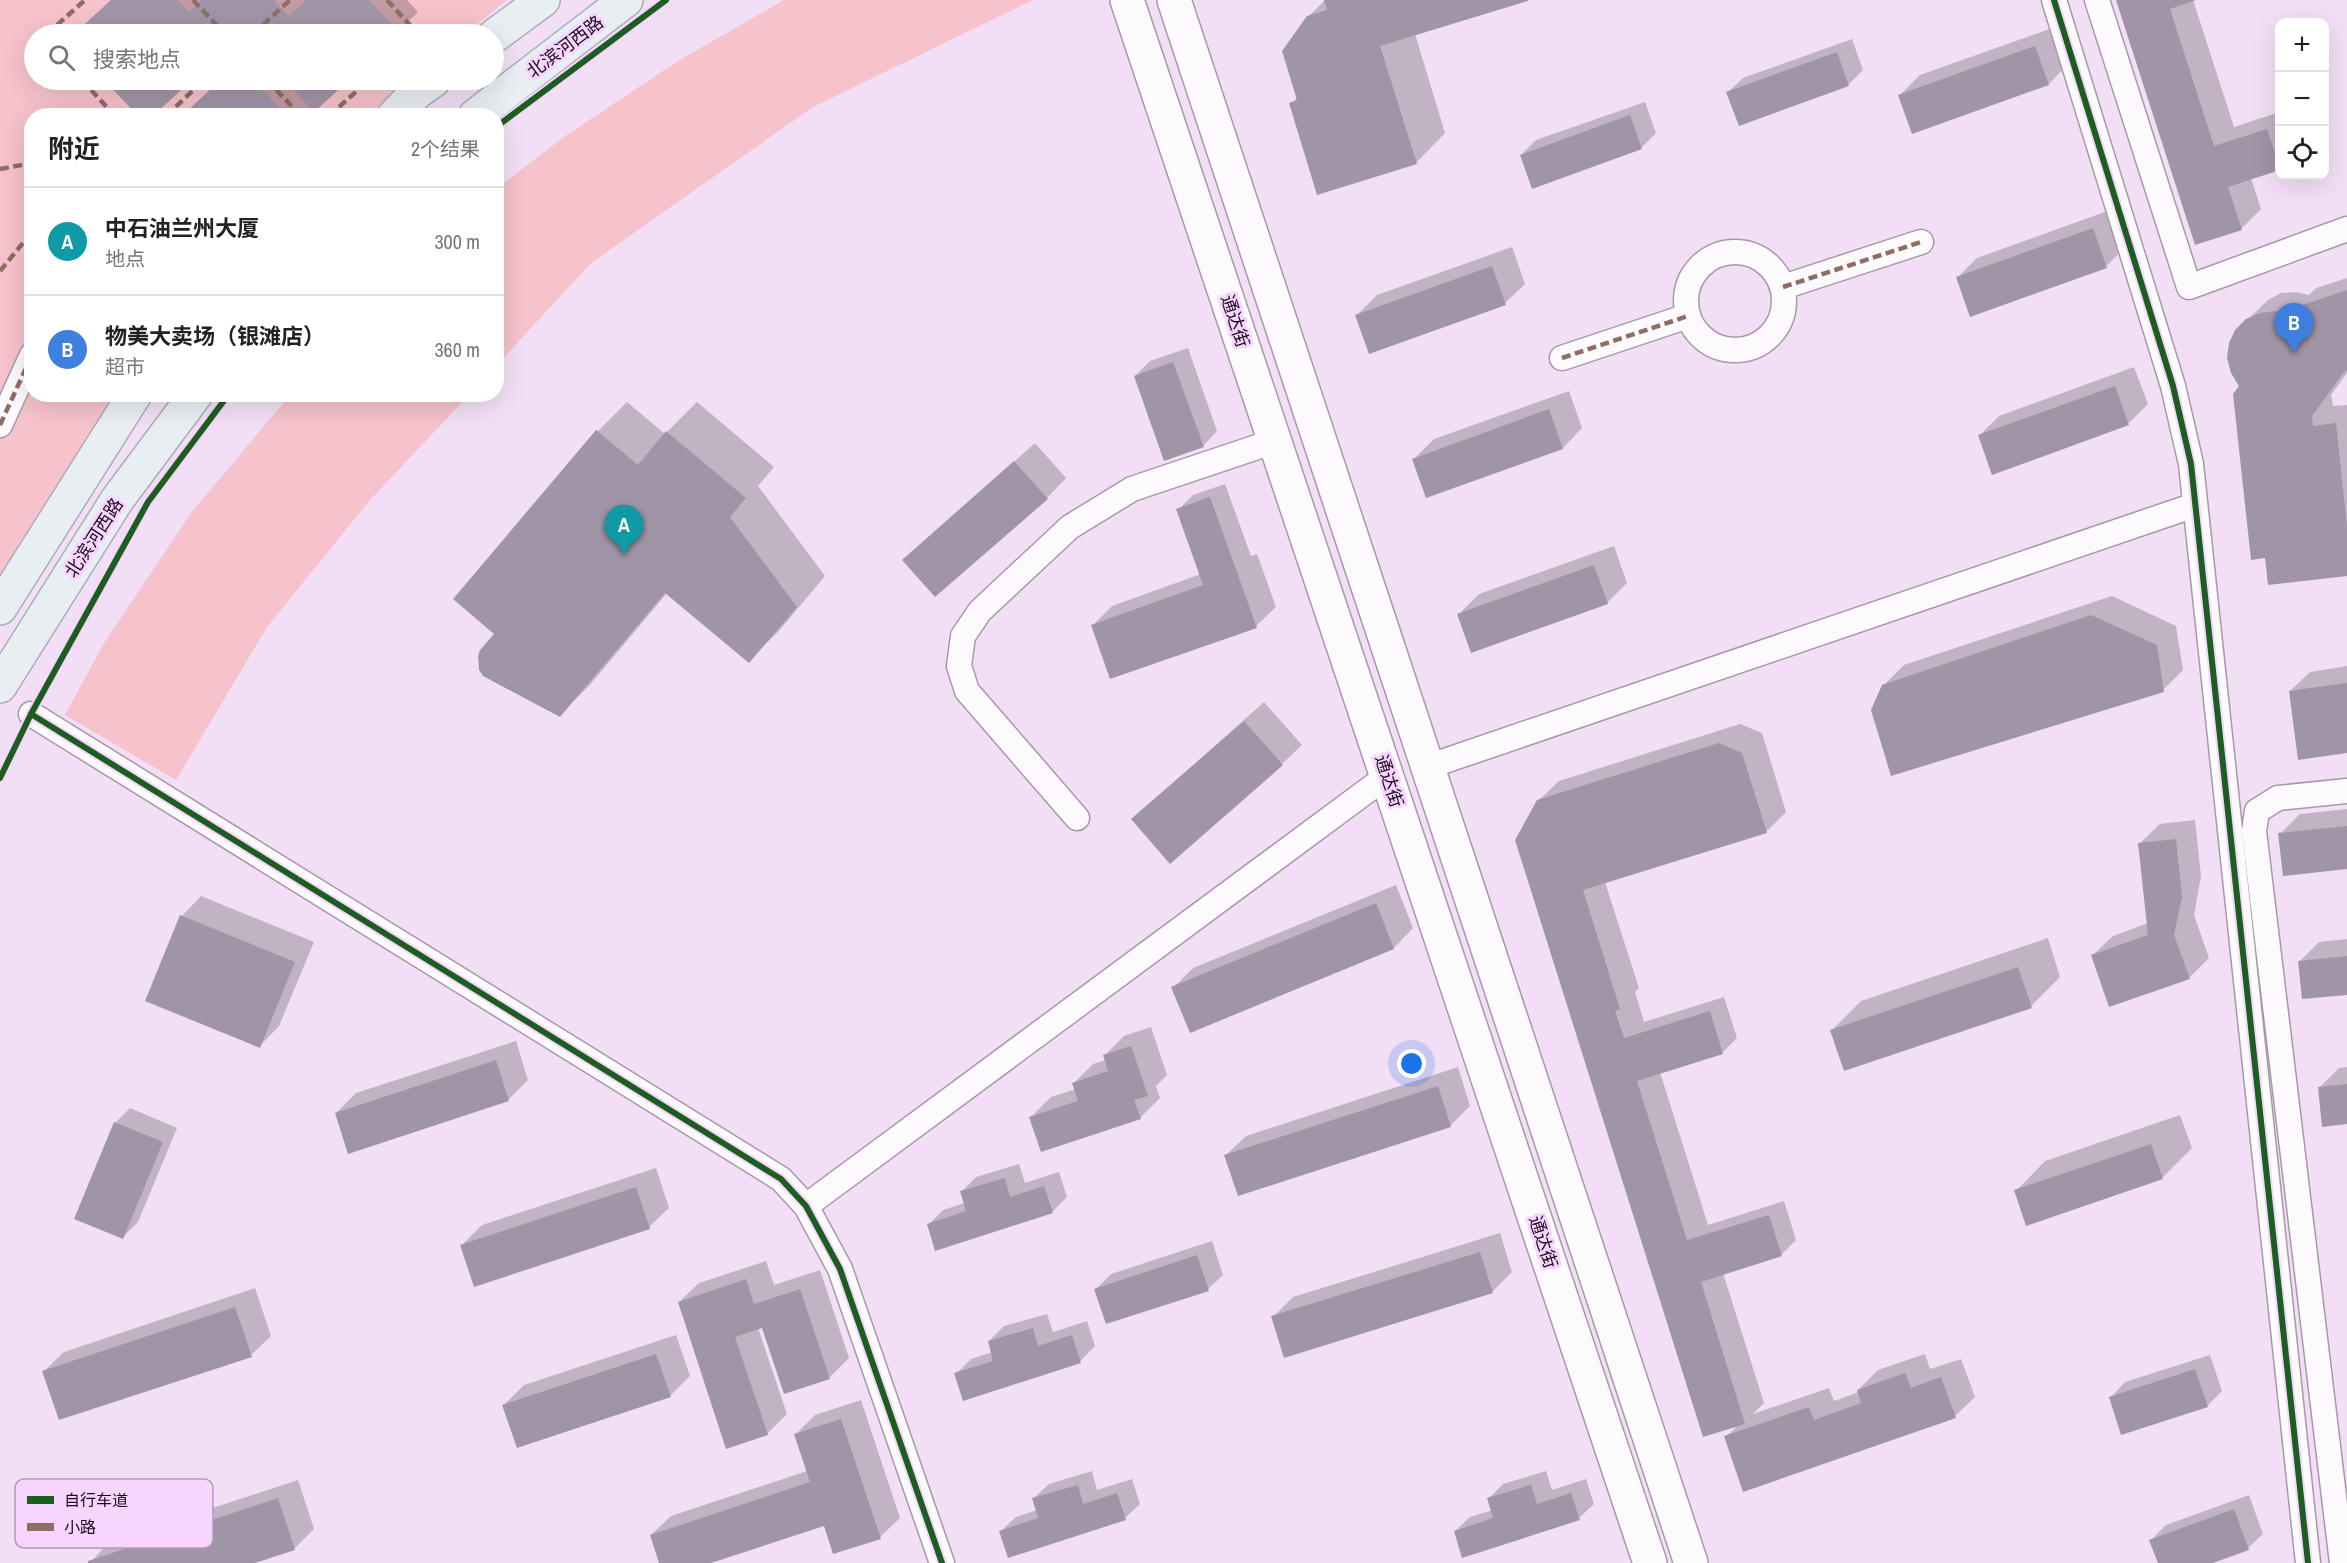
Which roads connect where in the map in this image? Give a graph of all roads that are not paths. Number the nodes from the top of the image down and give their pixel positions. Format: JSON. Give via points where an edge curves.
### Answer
{"nodes":[{"id":1,"x":543,"y":0,"type":"edge"},
{"id":2,"x":626,"y":0,"type":"edge"},
{"id":3,"x":1127,"y":0,"type":"edge"},
{"id":4,"x":1173,"y":0,"type":"edge"},
{"id":5,"x":2054,"y":0,"type":"edge"},
{"id":6,"x":2097,"y":0,"type":"edge"},
{"id":7,"x":504,"y":29,"type":"edge"},
{"id":8,"x":420,"y":90,"type":"edge"},
{"id":9,"x":402,"y":108,"type":"edge"},
{"id":10,"x":485,"y":108,"type":"edge"},
{"id":11,"x":2347,"y":229,"type":"edge"},
{"id":12,"x":1921,"y":242,"type":"dead end"},
{"id":13,"x":1783,"y":287,"type":"junction"},
{"id":14,"x":1688,"y":316,"type":"junction"},
{"id":15,"x":1562,"y":358,"type":"dead end"},
{"id":16,"x":24,"y":372,"type":"edge"},
{"id":17,"x":130,"y":402,"type":"edge"},
{"id":18,"x":190,"y":402,"type":"edge"},
{"id":19,"x":0,"y":425,"type":"edge"},
{"id":20,"x":1275,"y":441,"type":"junction"},
{"id":21,"x":2195,"y":505,"type":"junction"},
{"id":22,"x":0,"y":608,"type":"edge"},
{"id":23,"x":0,"y":686,"type":"edge"},
{"id":24,"x":31,"y":714,"type":"dead end"},
{"id":25,"x":1427,"y":767,"type":"junction"},
{"id":26,"x":1387,"y":776,"type":"junction"},
{"id":27,"x":2347,"y":791,"type":"edge"},
{"id":28,"x":1077,"y":818,"type":"dead end"},
{"id":29,"x":806,"y":1206,"type":"junction"},
{"id":30,"x":942,"y":1563,"type":"edge"},
{"id":31,"x":1650,"y":1563,"type":"edge"},
{"id":32,"x":1691,"y":1563,"type":"edge"},
{"id":33,"x":2308,"y":1563,"type":"edge"},
{"id":34,"x":2342,"y":1563,"type":"edge"}],
"edges":[{"from":1,"to":7,"type":"main road"},
{"from":2,"to":10,"type":"main road","name":"北滨河西路"},
{"from":3,"to":20,"type":"main road","name":"通达街"},
{"from":4,"to":25,"type":"main road"},
{"from":5,"to":21,"type":"street","via":[[2173,386],[2191,464]]},
{"from":6,"to":11,"type":"street","via":[[2189,287]]},
{"from":8,"to":9,"type":"main road"},
{"from":12,"to":13,"type":"street"},
{"from":13,"to":14,"type":"street","via":[[1785,306],[1779,324],[1767,339],[1750,349],[1731,351],[1712,345],[1697,333]]},
{"from":13,"to":14,"type":"street","via":[[1774,270],[1759,257],[1740,252],[1721,254],[1704,263],[1691,278],[1686,297]]},
{"from":14,"to":15,"type":"street"},
{"from":16,"to":19,"type":"street"},
{"from":17,"to":22,"type":"main road"},
{"from":18,"to":23,"type":"main road","name":"北滨河西路","via":[[117,500]]},
{"from":20,"to":26,"type":"main road","name":"通达街"},
{"from":20,"to":28,"type":"street","via":[[1132,489],[1070,526],[980,611],[963,636],[959,666],[967,691]]},
{"from":21,"to":25,"type":"street"},
{"from":21,"to":33,"type":"street"},
{"from":24,"to":29,"type":"street","via":[[781,1179]]},
{"from":25,"to":32,"type":"main road"},
{"from":26,"to":29,"type":"street"},
{"from":26,"to":31,"type":"main road","name":"通达街"},
{"from":27,"to":34,"type":"street","via":[[2278,798],[2257,811],[2254,831]]},
{"from":29,"to":30,"type":"street","via":[[840,1269]]}]}
